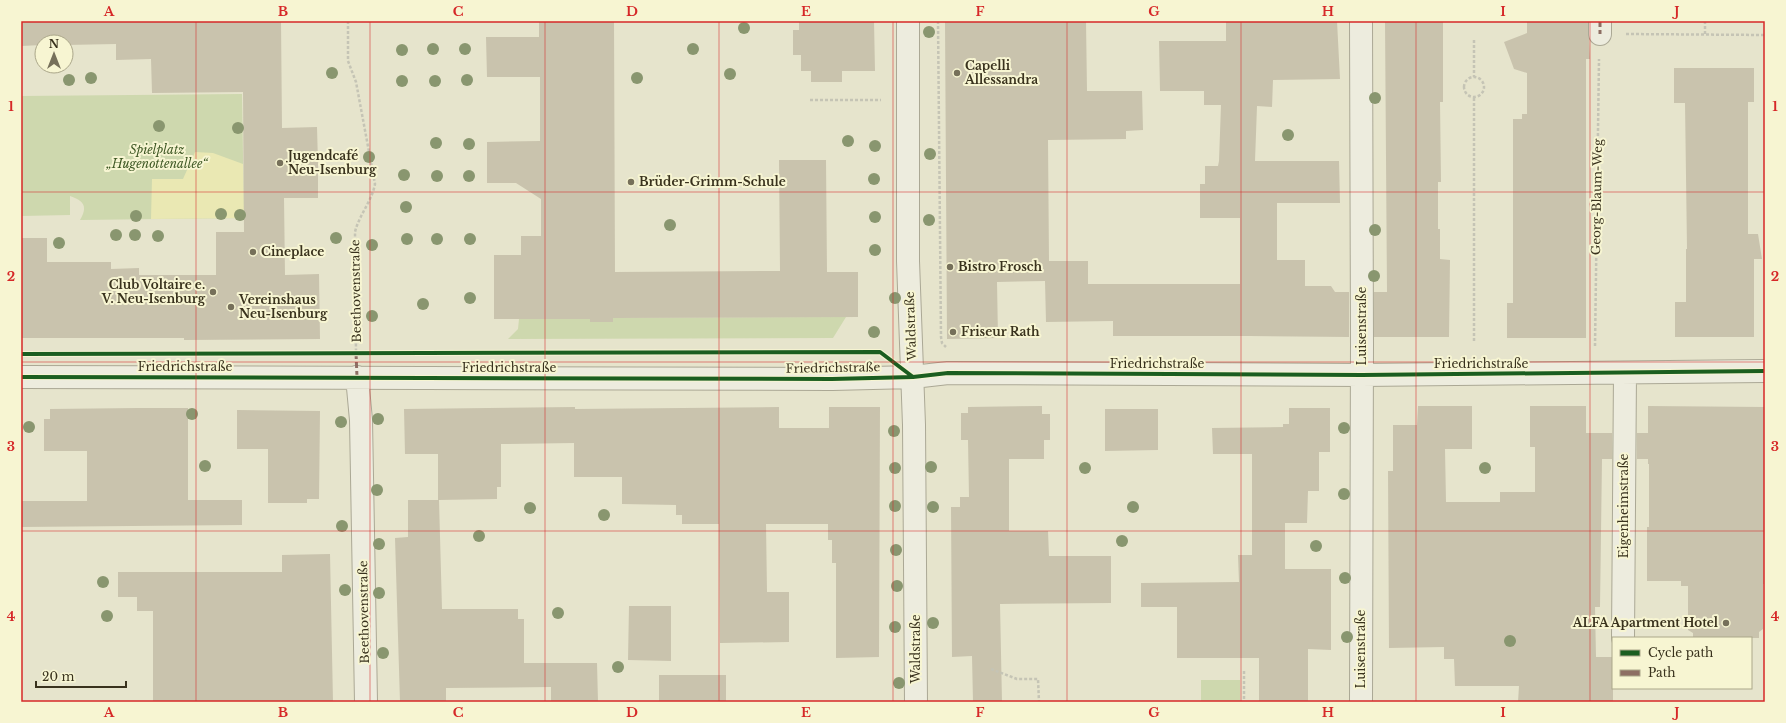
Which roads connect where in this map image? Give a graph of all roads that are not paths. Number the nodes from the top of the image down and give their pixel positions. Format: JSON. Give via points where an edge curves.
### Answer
{"nodes":[{"id":1,"x":908,"y":21,"type":"edge"},
{"id":2,"x":1361,"y":21,"type":"edge"},
{"id":3,"x":1765,"y":371,"type":"edge"},
{"id":4,"x":1625,"y":373,"type":"junction"},
{"id":5,"x":1362,"y":375,"type":"junction"},
{"id":6,"x":21,"y":377,"type":"edge"},
{"id":7,"x":357,"y":377,"type":"junction"},
{"id":8,"x":913,"y":377,"type":"junction"},
{"id":9,"x":1623,"y":637,"type":"edge"},
{"id":10,"x":366,"y":702,"type":"edge"},
{"id":11,"x":916,"y":702,"type":"edge"},
{"id":12,"x":1361,"y":702,"type":"edge"}],
"edges":[{"from":1,"to":8,"type":"street","name":"Waldstraße","via":[[908,261]]},
{"from":2,"to":5,"type":"street","name":"Luisenstraße"},
{"from":3,"to":4,"type":"street","name":"Friedrichstraße"},
{"from":4,"to":5,"type":"street","name":"Friedrichstraße"},
{"from":4,"to":9,"type":"street","name":"Eigenheimstraße"},
{"from":5,"to":8,"type":"street","name":"Friedrichstraße","via":[[948,373]]},
{"from":5,"to":12,"type":"street","name":"Luisenstraße"},
{"from":6,"to":7,"type":"street","name":"Friedrichstraße"},
{"from":7,"to":8,"type":"street","name":"Friedrichstraße"},
{"from":7,"to":10,"type":"street","name":"Beethovenstraße","via":[[361,420]]},
{"from":8,"to":11,"type":"street","name":"Waldstraße"}]}
